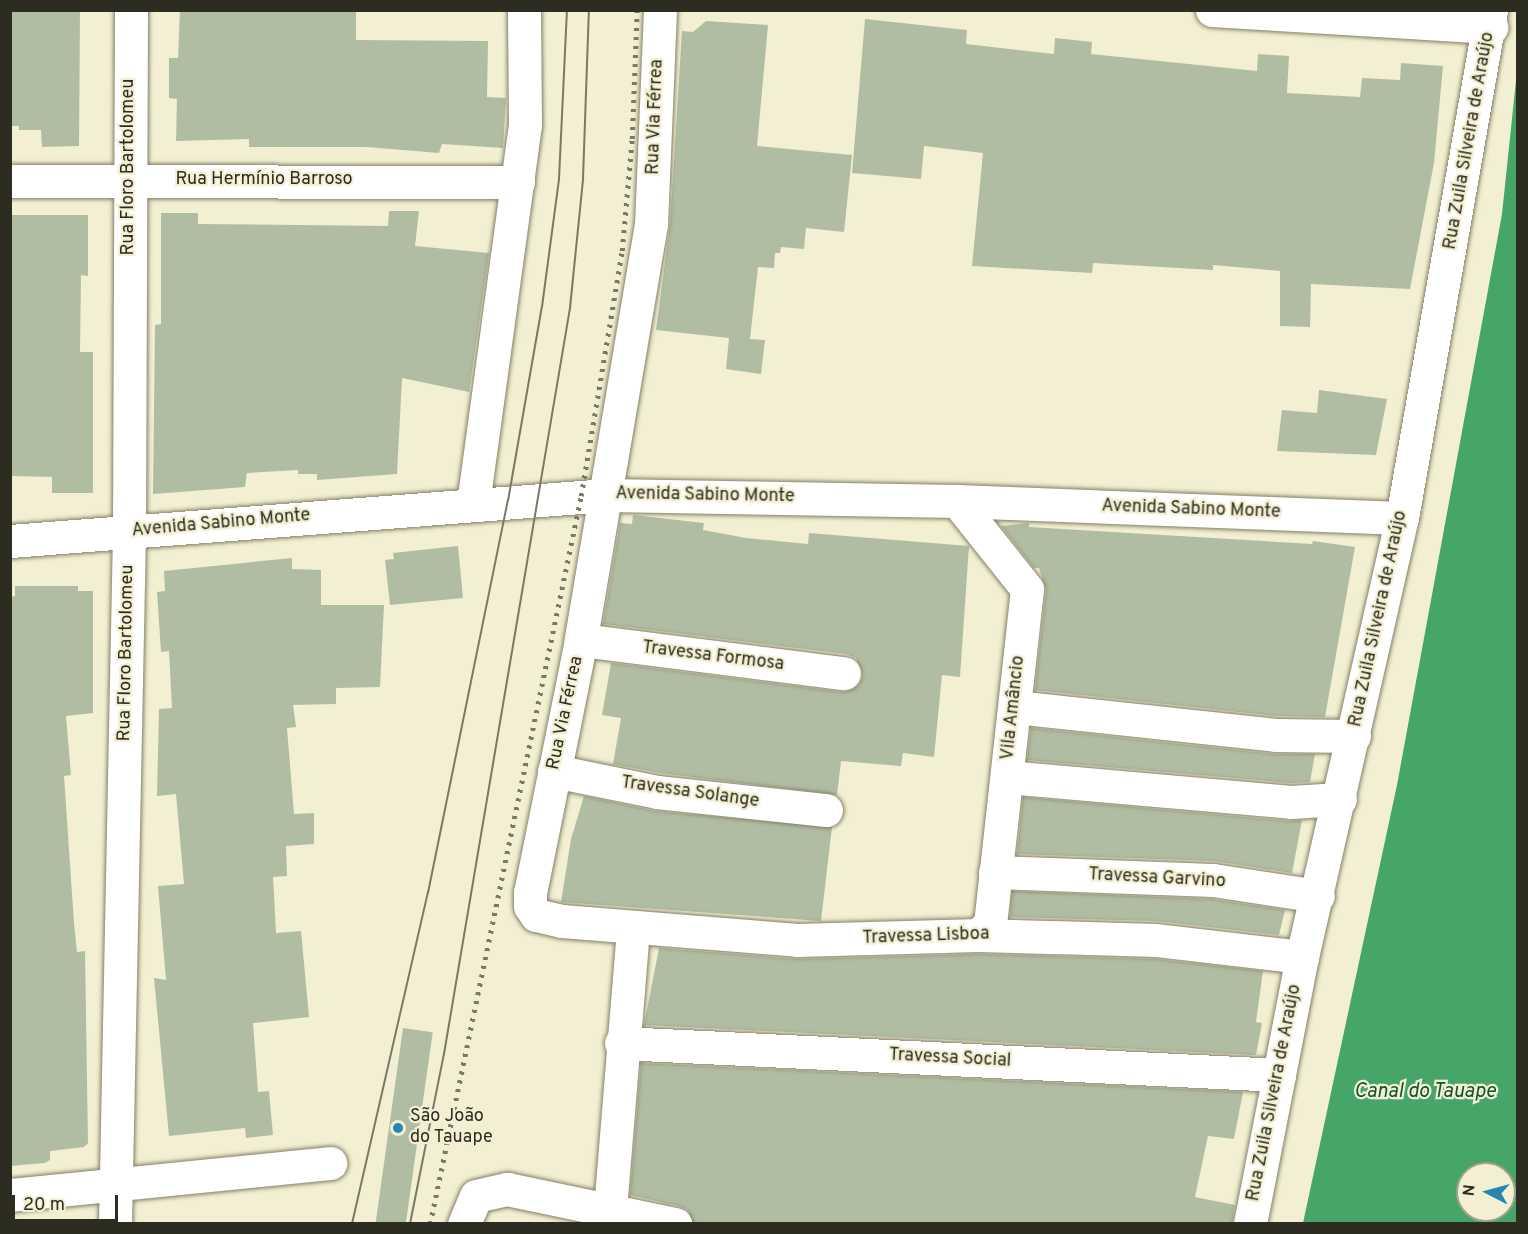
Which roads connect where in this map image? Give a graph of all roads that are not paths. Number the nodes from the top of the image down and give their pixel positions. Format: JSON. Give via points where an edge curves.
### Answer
{"nodes":[{"id":1,"x":131,"y":10,"type":"edge"},
{"id":2,"x":524,"y":10,"type":"edge"},
{"id":3,"x":660,"y":10,"type":"edge"},
{"id":4,"x":1212,"y":10,"type":"edge"},
{"id":5,"x":1491,"y":19,"type":"edge"},
{"id":6,"x":129,"y":179,"type":"junction"},
{"id":7,"x":10,"y":181,"type":"edge"},
{"id":8,"x":518,"y":182,"type":"junction"},
{"id":9,"x":607,"y":495,"type":"junction"},
{"id":10,"x":957,"y":501,"type":"junction"},
{"id":11,"x":473,"y":504,"type":"junction"},
{"id":12,"x":1402,"y":518,"type":"junction"},
{"id":13,"x":129,"y":532,"type":"junction"},
{"id":14,"x":10,"y":541,"type":"edge"},
{"id":15,"x":581,"y":640,"type":"junction"},
{"id":16,"x":844,"y":673,"type":"dead end"},
{"id":17,"x":1016,"y":707,"type":"junction"},
{"id":18,"x":1354,"y":736,"type":"junction"},
{"id":19,"x":554,"y":771,"type":"junction"},
{"id":20,"x":1007,"y":777,"type":"junction"},
{"id":21,"x":1340,"y":800,"type":"junction"},
{"id":22,"x":826,"y":810,"type":"dead end"},
{"id":23,"x":995,"y":872,"type":"junction"},
{"id":24,"x":1318,"y":896,"type":"junction"},
{"id":25,"x":549,"y":920,"type":"joint"},
{"id":26,"x":633,"y":927,"type":"junction"},
{"id":27,"x":979,"y":935,"type":"junction"},
{"id":28,"x":1302,"y":957,"type":"junction"},
{"id":29,"x":621,"y":1043,"type":"junction"},
{"id":30,"x":1279,"y":1075,"type":"junction"},
{"id":31,"x":330,"y":1163,"type":"dead end"},
{"id":32,"x":115,"y":1185,"type":"junction"},
{"id":33,"x":10,"y":1195,"type":"edge"},
{"id":34,"x":610,"y":1209,"type":"junction"},
{"id":35,"x":466,"y":1216,"type":"edge"},
{"id":36,"x":115,"y":1224,"type":"edge"},
{"id":37,"x":675,"y":1224,"type":"edge"},
{"id":38,"x":1250,"y":1224,"type":"edge"}],
"edges":[{"from":1,"to":6,"type":"street","name":"Rua Floro Bartolomeu"},
{"from":2,"to":8,"type":"street","via":[[525,125]]},
{"from":3,"to":9,"type":"street","name":"Rua Via Férrea","via":[[651,224]]},
{"from":4,"to":5,"type":"street"},
{"from":5,"to":12,"type":"street","name":"Rua Zuila Silveira de Araújo"},
{"from":6,"to":7,"type":"street","name":"Rua Hermínio Barroso"},
{"from":6,"to":8,"type":"street","name":"Rua Hermínio Barroso"},
{"from":6,"to":13,"type":"street","name":"Rua Floro Bartolomeu"},
{"from":8,"to":11,"type":"street"},
{"from":9,"to":10,"type":"street","name":"Avenida Sabino Monte"},
{"from":9,"to":11,"type":"street","name":"Avenida Sabino Monte"},
{"from":9,"to":15,"type":"street","name":"Rua Via Férrea"},
{"from":10,"to":12,"type":"street","name":"Avenida Sabino Monte"},
{"from":10,"to":17,"type":"street","name":"Vila Amâncio","via":[[1027,589]]},
{"from":11,"to":13,"type":"street","name":"Avenida Sabino Monte"},
{"from":12,"to":18,"type":"street","name":"Rua Zuila Silveira de Araújo"},
{"from":13,"to":14,"type":"street","name":"Avenida Sabino Monte"},
{"from":13,"to":32,"type":"street","name":"Rua Floro Bartolomeu"},
{"from":15,"to":16,"type":"street","name":"Travessa Formosa"},
{"from":15,"to":19,"type":"street","name":"Rua Via Férrea"},
{"from":17,"to":18,"type":"street","via":[[1276,735]]},
{"from":17,"to":20,"type":"street","name":"Vila Amâncio"},
{"from":18,"to":21,"type":"street","name":"Rua Zuila Silveira de Araújo"},
{"from":19,"to":22,"type":"street","name":"Travessa Solange","via":[[657,792]]},
{"from":19,"to":25,"type":"street","name":"Rua Via Férrea","via":[[530,892],[530,906],[536,915]]},
{"from":20,"to":21,"type":"street","via":[[1291,802]]},
{"from":20,"to":23,"type":"street","name":"Vila Amâncio"},
{"from":21,"to":24,"type":"street","name":"Rua Zuila Silveira de Araújo"},
{"from":23,"to":24,"type":"street","name":"Travessa Garvino","via":[[1213,880]]},
{"from":23,"to":27,"type":"street","name":"Vila Amâncio","via":[[990,923]]},
{"from":24,"to":28,"type":"street","name":"Rua Zuila Silveira de Araújo"},
{"from":25,"to":26,"type":"street","name":"Travessa Lisboa"},
{"from":26,"to":27,"type":"street","name":"Travessa Lisboa","via":[[797,940]]},
{"from":26,"to":29,"type":"street"},
{"from":27,"to":28,"type":"street","name":"Travessa Lisboa","via":[[1156,940]]},
{"from":28,"to":30,"type":"street","name":"Rua Zuila Silveira de Araújo"},
{"from":29,"to":30,"type":"street","name":"Travessa Social"},
{"from":29,"to":34,"type":"street"},
{"from":30,"to":38,"type":"street","name":"Rua Zuila Silveira de Araújo"},
{"from":31,"to":32,"type":"street"},
{"from":32,"to":33,"type":"street"},
{"from":32,"to":36,"type":"street","name":"Rua Floro Bartolomeu"},
{"from":34,"to":35,"type":"street","via":[[507,1189],[476,1196]]},
{"from":34,"to":37,"type":"street"}]}
